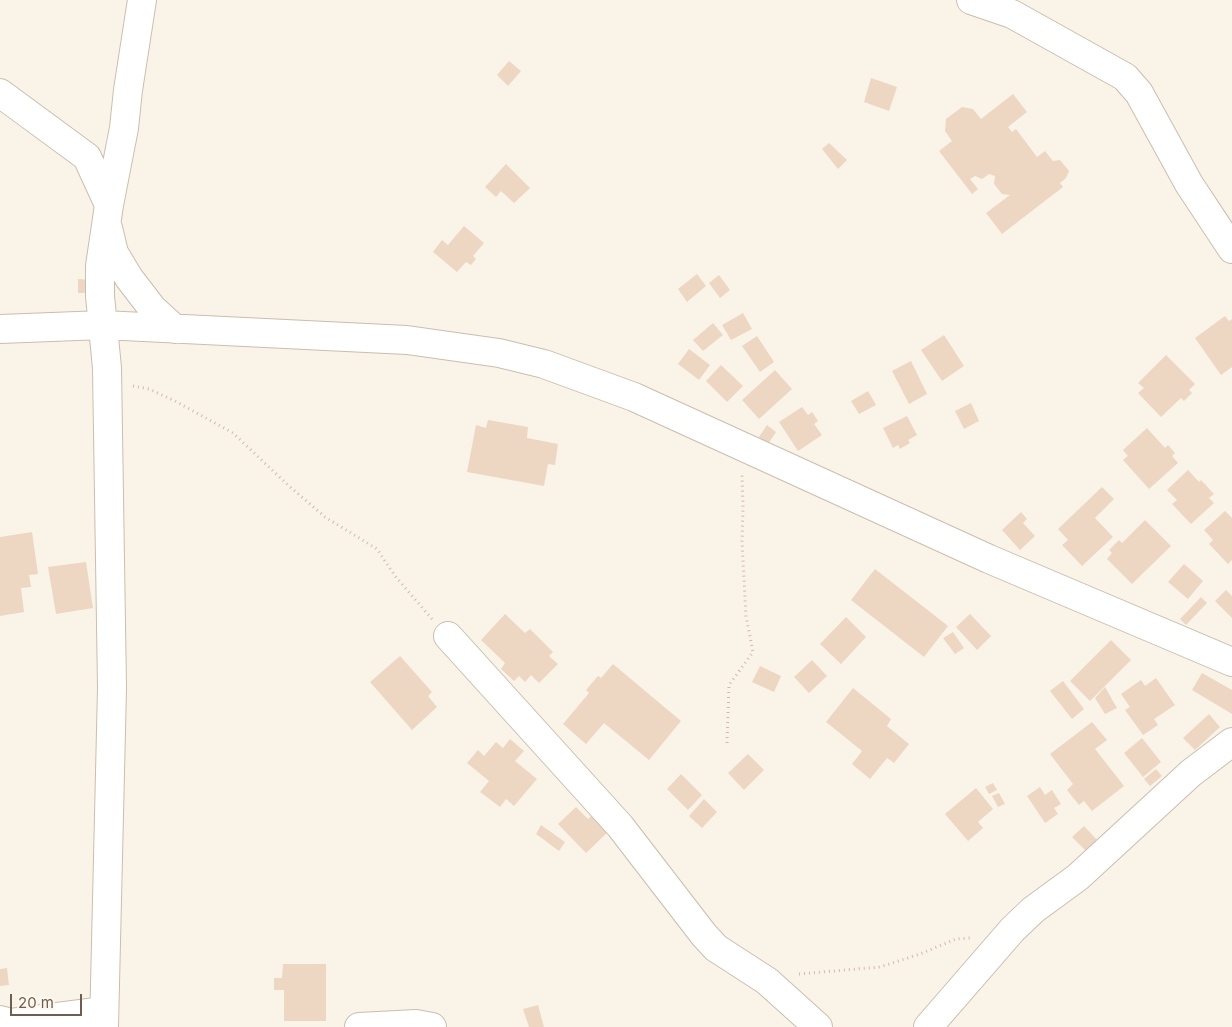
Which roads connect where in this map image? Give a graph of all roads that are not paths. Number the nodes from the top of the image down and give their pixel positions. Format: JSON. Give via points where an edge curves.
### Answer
{"nodes":[{"id":1,"x":142,"y":0,"type":"edge"},
{"id":2,"x":971,"y":0,"type":"edge"},
{"id":3,"x":0,"y":93,"type":"edge"},
{"id":4,"x":108,"y":213,"type":"junction"},
{"id":5,"x":1232,"y":249,"type":"edge"},
{"id":6,"x":103,"y":325,"type":"junction"},
{"id":7,"x":0,"y":329,"type":"edge"},
{"id":8,"x":175,"y":329,"type":"junction"},
{"id":9,"x":448,"y":636,"type":"road end"},
{"id":10,"x":1232,"y":662,"type":"edge"},
{"id":11,"x":1232,"y":742,"type":"edge"},
{"id":12,"x":104,"y":1019,"type":"edge"},
{"id":13,"x":0,"y":1020,"type":"edge"},
{"id":14,"x":359,"y":1027,"type":"edge"},
{"id":15,"x":432,"y":1027,"type":"edge"},
{"id":16,"x":818,"y":1027,"type":"edge"},
{"id":17,"x":928,"y":1027,"type":"edge"}],
"edges":[{"from":1,"to":4,"type":"street"},
{"from":2,"to":5,"type":"street","via":[[1012,14],[1125,77],[1139,93],[1189,184]]},
{"from":3,"to":4,"type":"street","via":[[87,157]]},
{"from":4,"to":6,"type":"street","via":[[100,266]]},
{"from":4,"to":8,"type":"street","via":[[114,253],[152,308]]},
{"from":6,"to":7,"type":"street"},
{"from":6,"to":8,"type":"street"},
{"from":6,"to":12,"type":"street","via":[[107,368],[112,688]]},
{"from":8,"to":10,"type":"street","via":[[407,340],[499,353],[544,364],[634,397],[989,559]]},
{"from":9,"to":16,"type":"street","via":[[620,826],[716,948],[767,980]]},
{"from":11,"to":17,"type":"street","via":[[1191,773],[1078,877],[1012,928]]},
{"from":12,"to":13,"type":"street","via":[[11,1023]]},
{"from":14,"to":15,"type":"street","via":[[416,1024]]}]}
